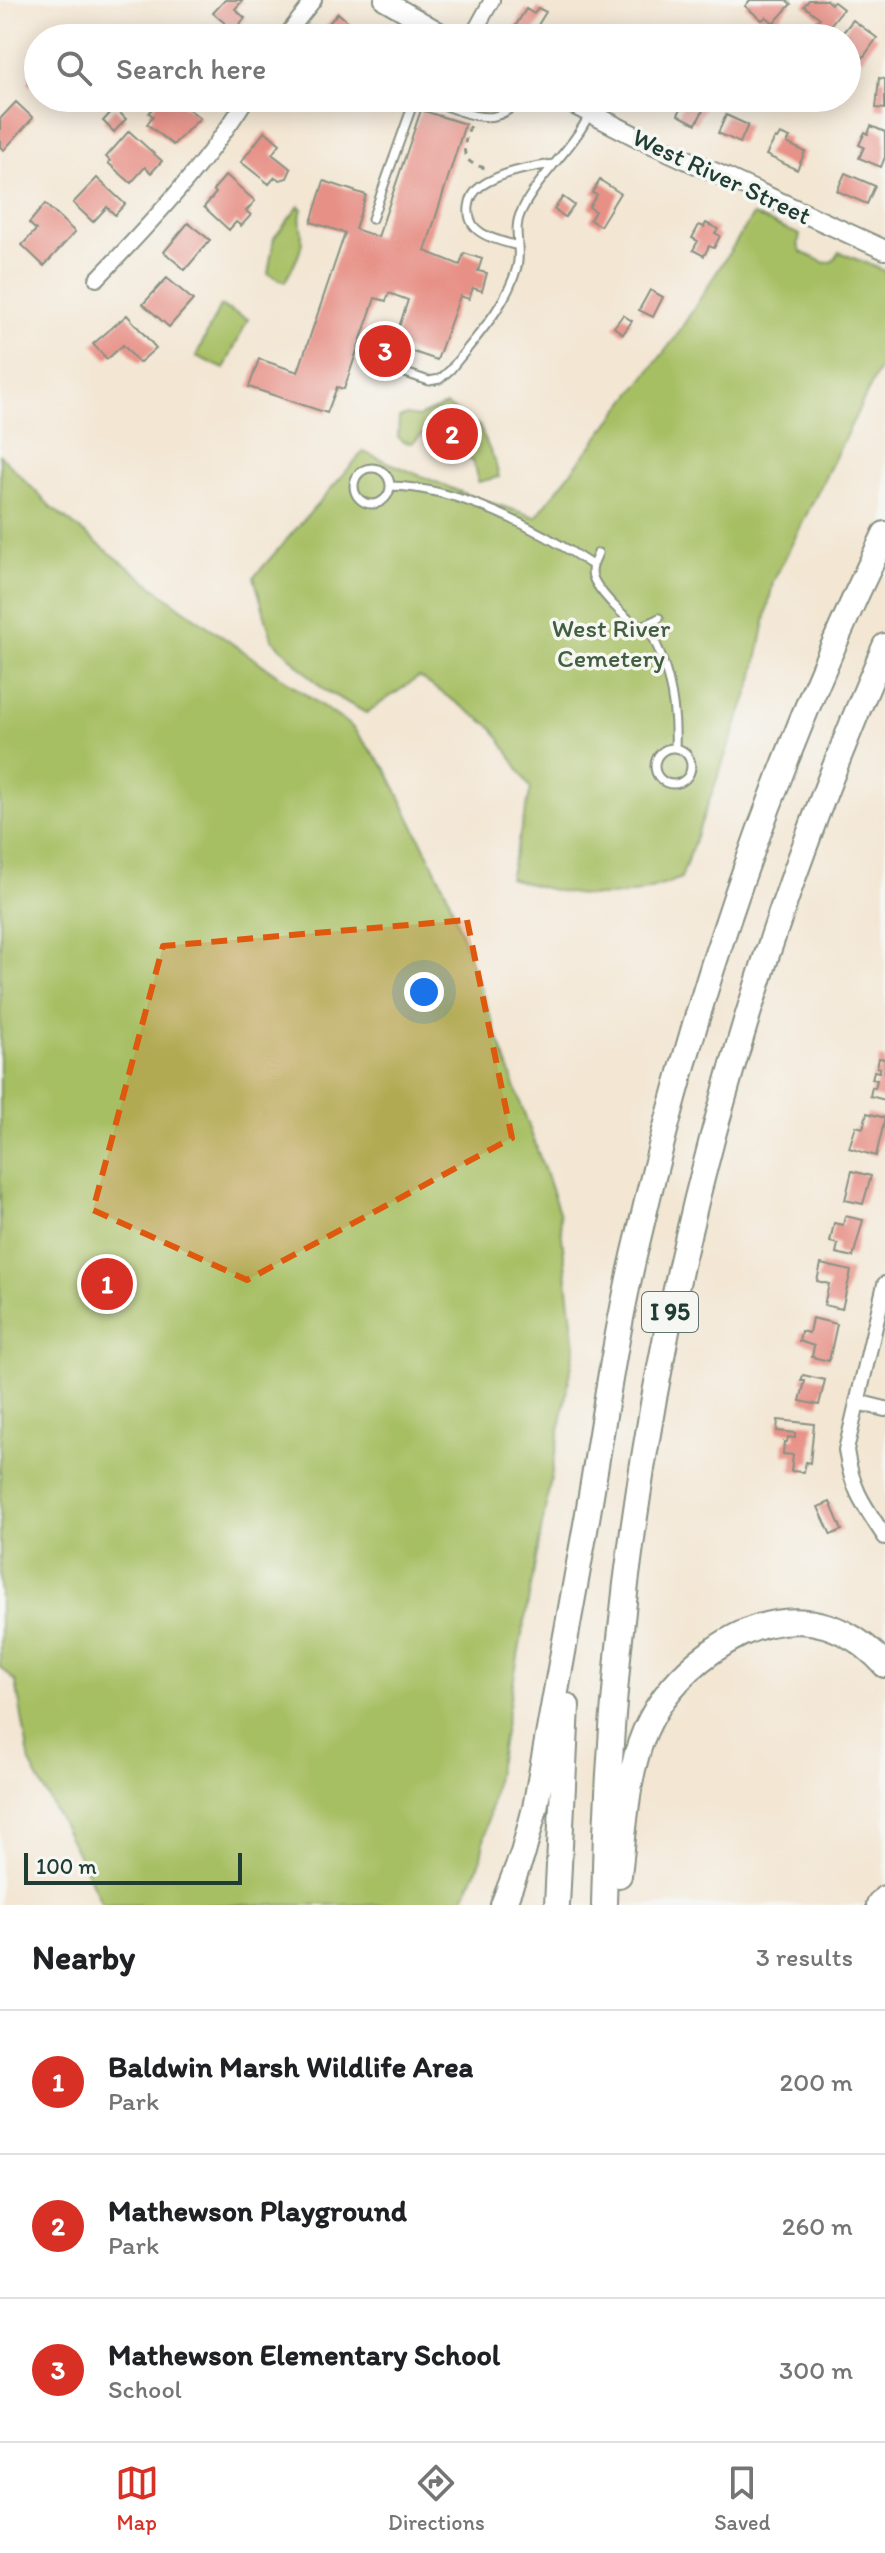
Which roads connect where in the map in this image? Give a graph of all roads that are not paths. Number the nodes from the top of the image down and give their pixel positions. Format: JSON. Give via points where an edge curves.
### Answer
{"nodes":[{"id":1,"x":314,"y":0,"type":"edge"},
{"id":2,"x":384,"y":0,"type":"edge"},
{"id":3,"x":492,"y":0,"type":"edge"},
{"id":4,"x":295,"y":24,"type":"edge"},
{"id":5,"x":425,"y":24,"type":"edge"},
{"id":6,"x":479,"y":24,"type":"edge"},
{"id":7,"x":238,"y":112,"type":"edge"},
{"id":8,"x":410,"y":112,"type":"edge"},
{"id":9,"x":465,"y":112,"type":"edge"},
{"id":10,"x":505,"y":112,"type":"edge"},
{"id":11,"x":590,"y":113,"type":"joint"},
{"id":12,"x":554,"y":164,"type":"junction"},
{"id":13,"x":372,"y":219,"type":"dead end"},
{"id":14,"x":518,"y":246,"type":"junction"},
{"id":15,"x":885,"y":248,"type":"edge"},
{"id":16,"x":97,"y":279,"type":"dead end"},
{"id":17,"x":376,"y":363,"type":"dead end"},
{"id":18,"x":390,"y":486,"type":"junction"},
{"id":19,"x":885,"y":534,"type":"edge"},
{"id":20,"x":598,"y":553,"type":"dead end"},
{"id":21,"x":592,"y":565,"type":"junction"},
{"id":22,"x":659,"y":618,"type":"dead end"},
{"id":23,"x":647,"y":625,"type":"junction"},
{"id":24,"x":885,"y":646,"type":"edge"},
{"id":25,"x":675,"y":748,"type":"junction"},
{"id":26,"x":885,"y":1284,"type":"edge"},
{"id":27,"x":857,"y":1402,"type":"junction"},
{"id":28,"x":885,"y":1409,"type":"edge"},
{"id":29,"x":587,"y":1517,"type":"junction"},
{"id":30,"x":885,"y":1537,"type":"edge"},
{"id":31,"x":885,"y":1665,"type":"edge"},
{"id":32,"x":885,"y":1898,"type":"edge"},
{"id":33,"x":503,"y":1905,"type":"edge"},
{"id":34,"x":557,"y":1905,"type":"edge"},
{"id":35,"x":604,"y":1905,"type":"edge"},
{"id":36,"x":616,"y":1905,"type":"edge"},
{"id":37,"x":879,"y":1905,"type":"edge"}],
"edges":[{"from":1,"to":4,"type":"street"},
{"from":2,"to":5,"type":"street"},
{"from":3,"to":6,"type":"street"},
{"from":7,"to":16,"type":"street","via":[[195,169]]},
{"from":8,"to":13,"type":"lane"},
{"from":9,"to":10,"type":"lane","via":[[484,118]]},
{"from":11,"to":12,"type":"lane"},
{"from":11,"to":15,"type":"street","name":"West River Street"},
{"from":12,"to":14,"type":"lane","via":[[520,212]]},
{"from":12,"to":14,"type":"lane","via":[[527,167],[483,184],[471,197],[473,225],[490,238]]},
{"from":14,"to":17,"type":"lane","via":[[511,287],[444,376],[429,381]]},
{"from":18,"to":18,"type":"lane","via":[[376,503],[364,502],[354,488],[356,477],[371,467],[387,475]]},
{"from":18,"to":21,"type":"lane","via":[[427,488],[476,504]]},
{"from":19,"to":29,"type":"highway","number":"I 95","via":[[778,779],[693,1029],[625,1297]]},
{"from":20,"to":21,"type":"lane"},
{"from":21,"to":23,"type":"lane","via":[[598,587],[629,620]]},
{"from":22,"to":23,"type":"lane"},
{"from":23,"to":25,"type":"lane","via":[[671,683]]},
{"from":24,"to":35,"type":"highway","number":"I 95","via":[[825,791],[766,956],[722,1098],[677,1280],[625,1586]]},
{"from":25,"to":25,"type":"lane","via":[[686,753],[690,770],[674,784],[656,772],[656,760],[663,750]]},
{"from":26,"to":27,"type":"street"},
{"from":27,"to":28,"type":"street"},
{"from":27,"to":30,"type":"street","via":[[846,1450],[850,1477]]},
{"from":29,"to":33,"type":"highway","via":[[530,1829]]},
{"from":29,"to":34,"type":"highway","number":"I 95","via":[[569,1674]]},
{"from":31,"to":36,"type":"highway","via":[[836,1629],[789,1620],[744,1632],[691,1668],[660,1704],[639,1748]]},
{"from":32,"to":37,"type":"highway"}]}
